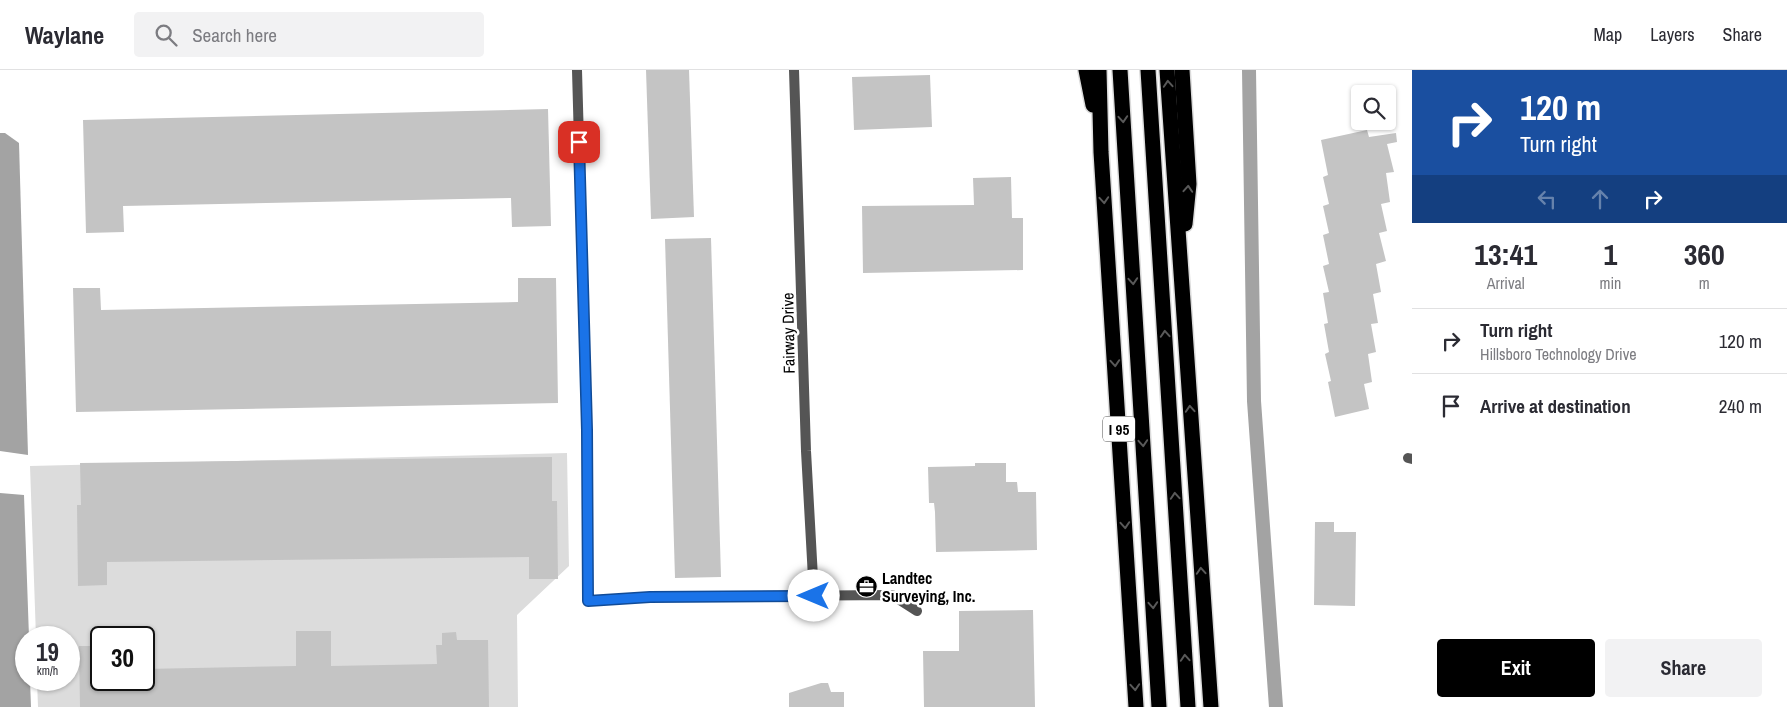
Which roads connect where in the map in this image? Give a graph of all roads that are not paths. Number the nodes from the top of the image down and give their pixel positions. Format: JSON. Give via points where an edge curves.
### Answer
{"nodes":[{"id":1,"x":577,"y":70,"type":"edge"},
{"id":2,"x":794,"y":70,"type":"edge"},
{"id":3,"x":1086,"y":70,"type":"edge"},
{"id":4,"x":1099,"y":70,"type":"edge"},
{"id":5,"x":1120,"y":70,"type":"edge"},
{"id":6,"x":1148,"y":70,"type":"edge"},
{"id":7,"x":1167,"y":70,"type":"edge"},
{"id":8,"x":1182,"y":70,"type":"edge"},
{"id":9,"x":1101,"y":152,"type":"junction"},
{"id":10,"x":1180,"y":272,"type":"junction"},
{"id":11,"x":814,"y":596,"type":"junction"},
{"id":12,"x":917,"y":611,"type":"dead end"},
{"id":13,"x":1136,"y":707,"type":"edge"},
{"id":14,"x":1159,"y":707,"type":"edge"},
{"id":15,"x":1188,"y":707,"type":"edge"},
{"id":16,"x":1211,"y":707,"type":"edge"}],
"edges":[{"from":1,"to":11,"type":"street","via":[[587,430],[588,601],[650,597]]},
{"from":2,"to":11,"type":"street","name":"Fairway Drive"},
{"from":3,"to":9,"type":"highway"},
{"from":4,"to":9,"type":"highway","number":"I 95"},
{"from":5,"to":14,"type":"highway","one_way":true},
{"from":15,"to":6,"type":"highway","one_way":true},
{"from":10,"to":7,"type":"highway","one_way":true},
{"from":10,"to":8,"type":"highway","one_way":true,"via":[[1189,184]]},
{"from":9,"to":13,"type":"highway","number":"I 95","one_way":true},
{"from":16,"to":10,"type":"highway","one_way":true},
{"from":11,"to":12,"type":"street","via":[[892,595]]}]}
